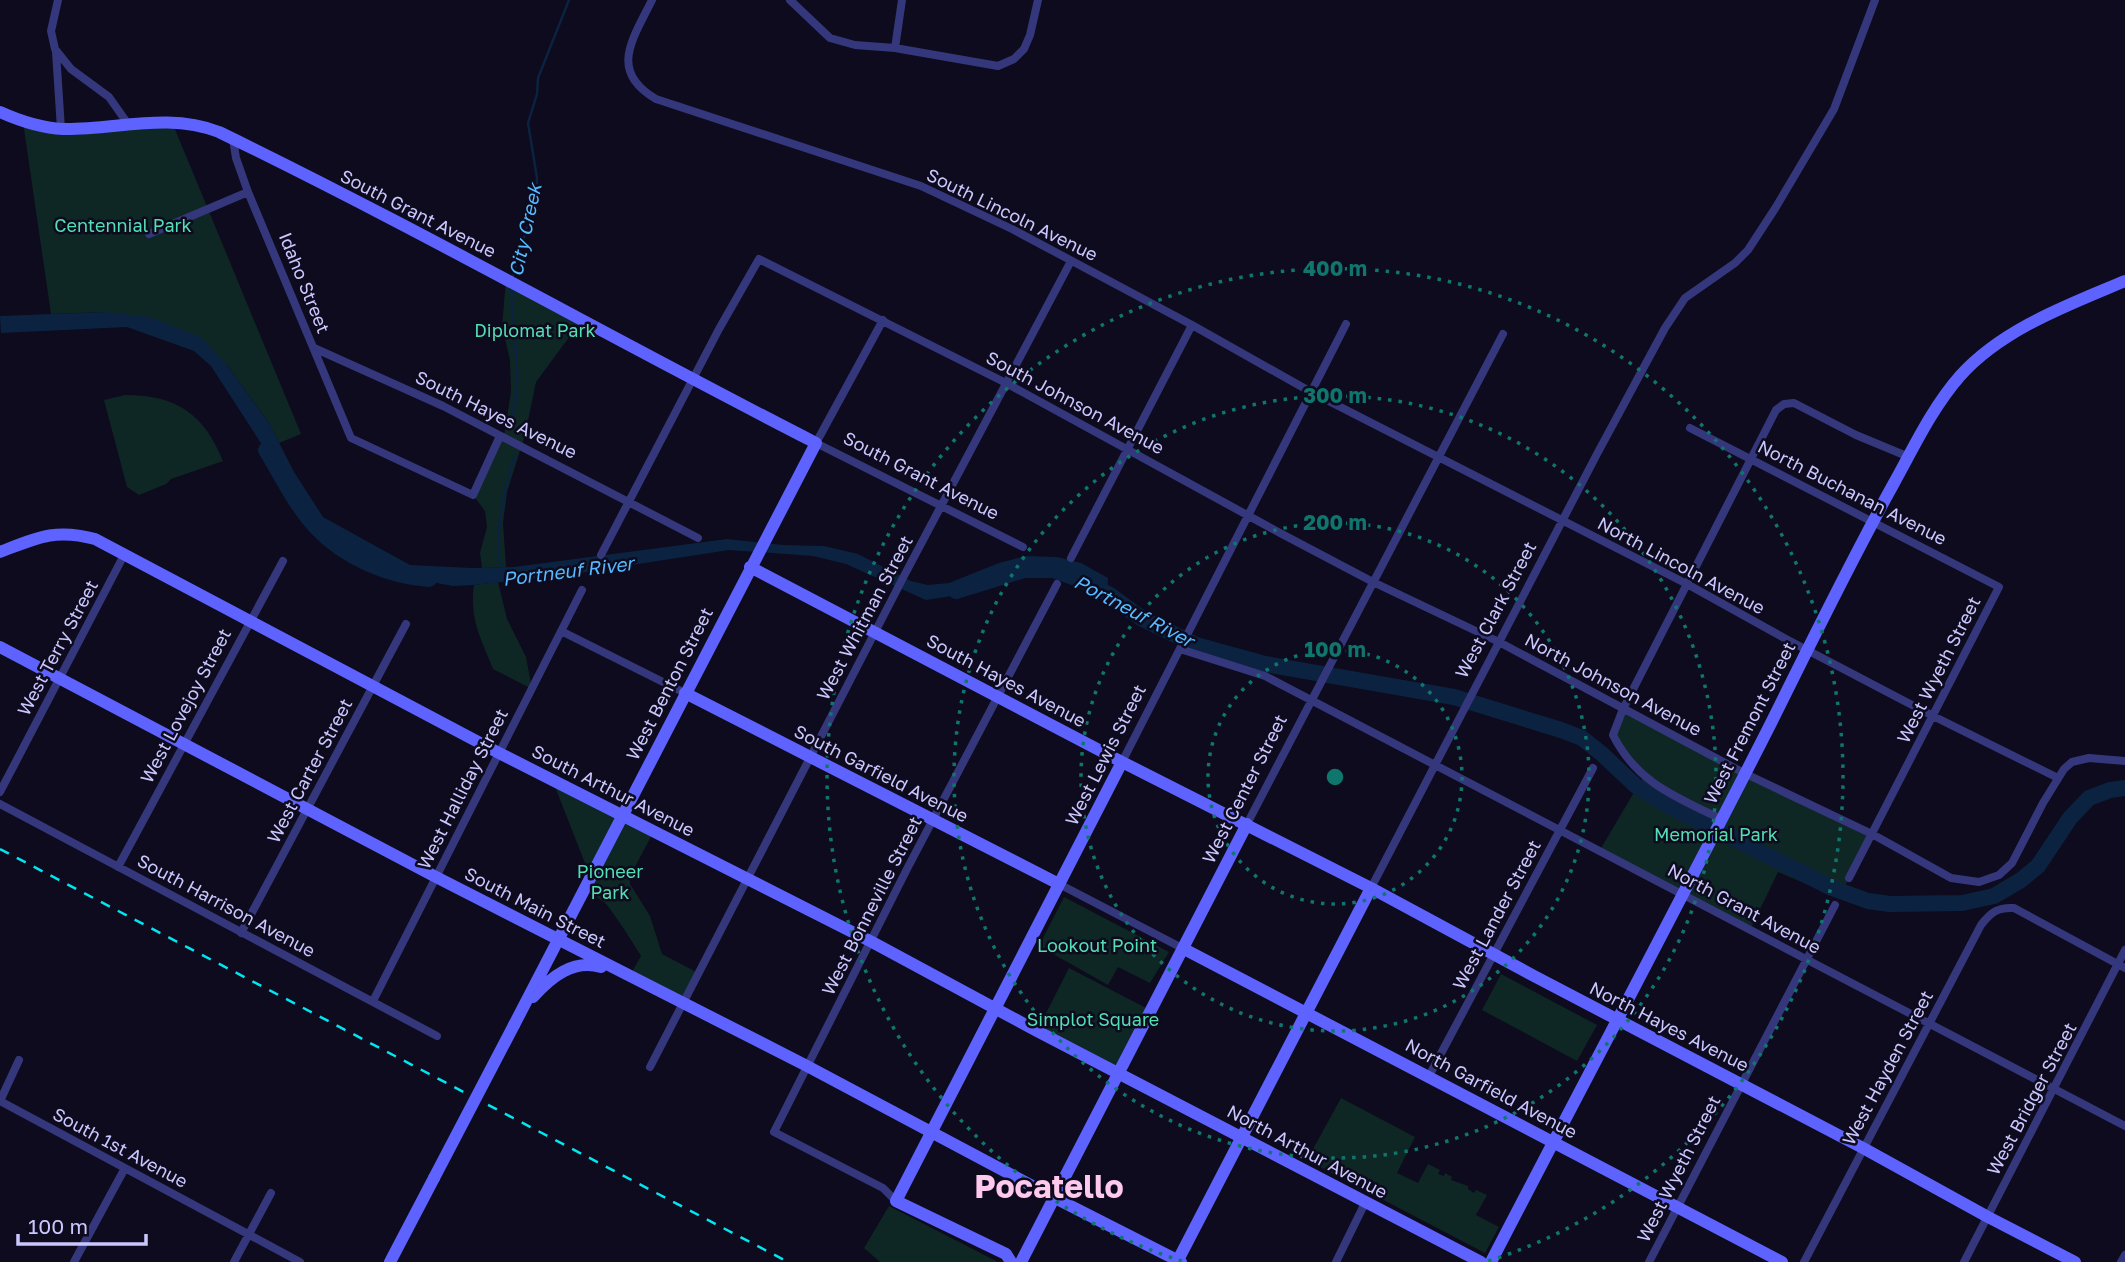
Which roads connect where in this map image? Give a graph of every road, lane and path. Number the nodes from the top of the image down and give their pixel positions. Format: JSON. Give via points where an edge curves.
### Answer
{"nodes":[{"id":1,"x":58,"y":0,"type":"edge"},
{"id":2,"x":652,"y":0,"type":"edge"},
{"id":3,"x":790,"y":0,"type":"edge"},
{"id":4,"x":902,"y":0,"type":"edge"},
{"id":5,"x":1038,"y":0,"type":"edge"},
{"id":6,"x":1875,"y":0,"type":"edge"},
{"id":7,"x":895,"y":48,"type":"junction"},
{"id":8,"x":55,"y":49,"type":"junction"},
{"id":9,"x":0,"y":113,"type":"edge"},
{"id":10,"x":128,"y":124,"type":"junction"},
{"id":11,"x":61,"y":129,"type":"junction"},
{"id":12,"x":233,"y":139,"type":"junction"},
{"id":13,"x":248,"y":192,"type":"junction"},
{"id":14,"x":149,"y":234,"type":"dead end"},
{"id":15,"x":1072,"y":261,"type":"junction"},
{"id":16,"x":2125,"y":281,"type":"edge"},
{"id":17,"x":883,"y":320,"type":"junction"},
{"id":18,"x":1346,"y":324,"type":"dead end"},
{"id":19,"x":1192,"y":325,"type":"junction"},
{"id":20,"x":1503,"y":334,"type":"dead end"},
{"id":21,"x":314,"y":348,"type":"junction"},
{"id":22,"x":694,"y":380,"type":"junction"},
{"id":23,"x":1006,"y":383,"type":"junction"},
{"id":24,"x":1311,"y":393,"type":"junction"},
{"id":25,"x":1690,"y":428,"type":"dead end"},
{"id":26,"x":500,"y":436,"type":"junction"},
{"id":27,"x":816,"y":443,"type":"junction"},
{"id":28,"x":1126,"y":448,"type":"junction"},
{"id":29,"x":1909,"y":457,"type":"junction"},
{"id":30,"x":1439,"y":458,"type":"junction"},
{"id":31,"x":1750,"y":459,"type":"junction"},
{"id":32,"x":629,"y":502,"type":"junction"},
{"id":33,"x":942,"y":505,"type":"junction"},
{"id":34,"x":1248,"y":517,"type":"junction"},
{"id":35,"x":1562,"y":521,"type":"junction"},
{"id":36,"x":1873,"y":522,"type":"junction"},
{"id":37,"x":698,"y":538,"type":"dead end"},
{"id":38,"x":1023,"y":547,"type":"dead end"},
{"id":39,"x":0,"y":552,"type":"edge"},
{"id":40,"x":124,"y":555,"type":"junction"},
{"id":41,"x":601,"y":555,"type":"dead end"},
{"id":42,"x":1072,"y":558,"type":"dead end"},
{"id":43,"x":283,"y":561,"type":"dead end"},
{"id":44,"x":752,"y":562,"type":"junction"},
{"id":45,"x":1373,"y":582,"type":"junction"},
{"id":46,"x":1057,"y":584,"type":"dead end"},
{"id":47,"x":1687,"y":584,"type":"junction"},
{"id":48,"x":1998,"y":587,"type":"joint"},
{"id":49,"x":582,"y":590,"type":"dead end"},
{"id":50,"x":250,"y":621,"type":"junction"},
{"id":51,"x":406,"y":624,"type":"dead end"},
{"id":52,"x":562,"y":631,"type":"junction"},
{"id":53,"x":875,"y":632,"type":"junction"},
{"id":54,"x":1499,"y":642,"type":"junction"},
{"id":55,"x":0,"y":647,"type":"edge"},
{"id":56,"x":1180,"y":649,"type":"junction"},
{"id":57,"x":1806,"y":650,"type":"junction"},
{"id":58,"x":60,"y":678,"type":"junction"},
{"id":59,"x":372,"y":686,"type":"junction"},
{"id":60,"x":685,"y":693,"type":"junction"},
{"id":61,"x":999,"y":697,"type":"junction"},
{"id":62,"x":1311,"y":700,"type":"junction"},
{"id":63,"x":1623,"y":709,"type":"junction"},
{"id":64,"x":1933,"y":716,"type":"junction"},
{"id":65,"x":184,"y":744,"type":"junction"},
{"id":66,"x":499,"y":753,"type":"junction"},
{"id":67,"x":810,"y":757,"type":"junction"},
{"id":68,"x":2125,"y":761,"type":"edge"},
{"id":69,"x":1122,"y":762,"type":"junction"},
{"id":70,"x":1435,"y":765,"type":"junction"},
{"id":71,"x":1593,"y":768,"type":"dead end"},
{"id":72,"x":1744,"y":773,"type":"junction"},
{"id":73,"x":2058,"y":778,"type":"junction"},
{"id":74,"x":0,"y":792,"type":"edge"},
{"id":75,"x":0,"y":804,"type":"edge"},
{"id":76,"x":307,"y":809,"type":"junction"},
{"id":77,"x":622,"y":815,"type":"junction"},
{"id":78,"x":1721,"y":819,"type":"junction"},
{"id":79,"x":933,"y":820,"type":"junction"},
{"id":80,"x":1247,"y":824,"type":"junction"},
{"id":81,"x":1560,"y":831,"type":"junction"},
{"id":82,"x":1872,"y":834,"type":"junction"},
{"id":83,"x":118,"y":867,"type":"junction"},
{"id":84,"x":436,"y":877,"type":"junction"},
{"id":85,"x":1849,"y":878,"type":"dead end"},
{"id":86,"x":749,"y":879,"type":"junction"},
{"id":87,"x":1059,"y":884,"type":"junction"},
{"id":88,"x":1371,"y":888,"type":"junction"},
{"id":89,"x":1682,"y":894,"type":"junction"},
{"id":90,"x":1835,"y":905,"type":"dead end"},
{"id":91,"x":241,"y":933,"type":"junction"},
{"id":92,"x":558,"y":939,"type":"junction"},
{"id":93,"x":872,"y":942,"type":"junction"},
{"id":94,"x":1184,"y":949,"type":"junction"},
{"id":95,"x":2125,"y":950,"type":"edge"},
{"id":96,"x":1494,"y":954,"type":"junction"},
{"id":97,"x":1806,"y":959,"type":"junction"},
{"id":98,"x":2121,"y":966,"type":"edge"},
{"id":99,"x":622,"y":974,"type":"junction"},
{"id":100,"x":373,"y":1002,"type":"junction"},
{"id":101,"x":684,"y":1003,"type":"junction"},
{"id":102,"x":995,"y":1008,"type":"junction"},
{"id":103,"x":521,"y":1010,"type":"junction"},
{"id":104,"x":1307,"y":1012,"type":"junction"},
{"id":105,"x":1617,"y":1020,"type":"junction"},
{"id":106,"x":1930,"y":1024,"type":"junction"},
{"id":107,"x":437,"y":1036,"type":"dead end"},
{"id":108,"x":19,"y":1060,"type":"dead end"},
{"id":109,"x":807,"y":1066,"type":"junction"},
{"id":110,"x":650,"y":1067,"type":"dead end"},
{"id":111,"x":1117,"y":1072,"type":"junction"},
{"id":112,"x":1429,"y":1076,"type":"junction"},
{"id":113,"x":1741,"y":1084,"type":"junction"},
{"id":114,"x":2054,"y":1089,"type":"junction"},
{"id":115,"x":0,"y":1101,"type":"edge"},
{"id":116,"x":2125,"y":1126,"type":"edge"},
{"id":117,"x":931,"y":1132,"type":"junction"},
{"id":118,"x":1241,"y":1138,"type":"junction"},
{"id":119,"x":1553,"y":1142,"type":"junction"},
{"id":120,"x":1863,"y":1148,"type":"junction"},
{"id":121,"x":125,"y":1168,"type":"junction"},
{"id":122,"x":271,"y":1193,"type":"dead end"},
{"id":123,"x":1055,"y":1198,"type":"junction"},
{"id":124,"x":896,"y":1201,"type":"junction"},
{"id":125,"x":1366,"y":1203,"type":"junction"},
{"id":126,"x":1678,"y":1207,"type":"junction"},
{"id":127,"x":1988,"y":1217,"type":"junction"},
{"id":128,"x":248,"y":1235,"type":"junction"},
{"id":129,"x":1031,"y":1244,"type":"junction"},
{"id":130,"x":2125,"y":1255,"type":"edge"},
{"id":131,"x":1009,"y":1258,"type":"edge"},
{"id":132,"x":1179,"y":1261,"type":"edge"},
{"id":133,"x":74,"y":1262,"type":"edge"},
{"id":134,"x":234,"y":1262,"type":"edge"},
{"id":135,"x":300,"y":1262,"type":"edge"},
{"id":136,"x":390,"y":1262,"type":"edge"},
{"id":137,"x":1021,"y":1262,"type":"edge"},
{"id":138,"x":1336,"y":1262,"type":"edge"},
{"id":139,"x":1481,"y":1262,"type":"edge"},
{"id":140,"x":1491,"y":1262,"type":"edge"},
{"id":141,"x":1649,"y":1262,"type":"edge"},
{"id":142,"x":1782,"y":1262,"type":"edge"},
{"id":143,"x":1804,"y":1262,"type":"edge"},
{"id":144,"x":1964,"y":1262,"type":"edge"},
{"id":145,"x":2075,"y":1262,"type":"edge"},
{"id":146,"x":2121,"y":1262,"type":"edge"}],
"edges":[{"from":1,"to":8,"type":"street","via":[[51,31]]},
{"from":2,"to":15,"type":"street","name":"South Lincoln Avenue","via":[[627,57],[631,77],[645,93],[921,187]]},
{"from":3,"to":7,"type":"street","via":[[830,38]]},
{"from":4,"to":7,"type":"street"},
{"from":5,"to":7,"type":"street","via":[[1024,49],[998,66]]},
{"from":6,"to":35,"type":"street","name":"West Clark Street","via":[[1834,109],[1776,207],[1748,250],[1685,299],[1674,313]]},
{"from":8,"to":10,"type":"street","via":[[71,69],[109,97]]},
{"from":8,"to":11,"type":"street"},
{"from":9,"to":11,"type":"street","name":"South Grant Avenue"},
{"from":10,"to":11,"type":"street","name":"South Grant Avenue"},
{"from":10,"to":12,"type":"street","name":"South Grant Avenue","via":[[184,122]]},
{"from":12,"to":13,"type":"street","name":"Idaho Street"},
{"from":12,"to":22,"type":"street","name":"South Grant Avenue"},
{"from":13,"to":14,"type":"street"},
{"from":13,"to":21,"type":"street","name":"Idaho Street"},
{"from":15,"to":19,"type":"street","name":"South Lincoln Avenue"},
{"from":15,"to":23,"type":"street","name":"West Whitman Street"},
{"from":16,"to":29,"type":"street","name":"West Fremont Street","via":[[1995,344],[1943,398]]},
{"from":17,"to":22,"type":"street","name":"South Johnson Avenue","via":[[759,259]]},
{"from":17,"to":23,"type":"street","name":"South Johnson Avenue"},
{"from":17,"to":27,"type":"street","name":"West Benton Street"},
{"from":18,"to":24,"type":"street","name":"West Lewis Street"},
{"from":19,"to":24,"type":"street","name":"South Lincoln Avenue"},
{"from":19,"to":28,"type":"street"},
{"from":20,"to":30,"type":"street","name":"West Center Street"},
{"from":21,"to":26,"type":"street","name":"South Hayes Avenue"},
{"from":21,"to":26,"type":"street","name":"Idaho Street","via":[[351,439],[473,495]]},
{"from":22,"to":27,"type":"street","name":"South Grant Avenue"},
{"from":22,"to":32,"type":"street"},
{"from":23,"to":28,"type":"street","name":"South Johnson Avenue"},
{"from":23,"to":33,"type":"street","name":"West Whitman Street"},
{"from":24,"to":30,"type":"street","name":"South Lincoln Avenue"},
{"from":24,"to":34,"type":"street","name":"West Lewis Street"},
{"from":25,"to":31,"type":"street","name":"North Buchanan Avenue"},
{"from":26,"to":32,"type":"street","name":"South Hayes Avenue"},
{"from":27,"to":33,"type":"street","name":"South Grant Avenue"},
{"from":27,"to":44,"type":"street","name":"West Benton Street"},
{"from":28,"to":34,"type":"street","name":"South Johnson Avenue"},
{"from":28,"to":42,"type":"street"},
{"from":29,"to":31,"type":"street","via":[[1794,403],[1776,411]]},
{"from":29,"to":36,"type":"street","name":"West Fremont Street"},
{"from":30,"to":35,"type":"street","name":"North Lincoln Avenue"},
{"from":30,"to":45,"type":"street","name":"West Center Street"},
{"from":31,"to":36,"type":"street","name":"North Buchanan Avenue"},
{"from":31,"to":47,"type":"street"},
{"from":32,"to":37,"type":"street","name":"South Hayes Avenue"},
{"from":32,"to":41,"type":"street"},
{"from":33,"to":38,"type":"street","name":"South Grant Avenue"},
{"from":33,"to":53,"type":"street","name":"West Whitman Street"},
{"from":34,"to":45,"type":"street","name":"South Johnson Avenue"},
{"from":34,"to":56,"type":"street","name":"West Lewis Street"},
{"from":35,"to":47,"type":"street","name":"North Lincoln Avenue"},
{"from":35,"to":54,"type":"street","name":"West Clark Street"},
{"from":36,"to":48,"type":"street","name":"North Buchanan Avenue"},
{"from":36,"to":57,"type":"street","name":"West Fremont Street"},
{"from":39,"to":40,"type":"street","name":"South Arthur Avenue","via":[[68,533],[95,539]]},
{"from":40,"to":50,"type":"street","name":"South Arthur Avenue"},
{"from":40,"to":58,"type":"street","name":"West Terry Street"},
{"from":43,"to":50,"type":"street","name":"West Lovejoy Street"},
{"from":44,"to":53,"type":"street","name":"South Hayes Avenue"},
{"from":44,"to":60,"type":"street","name":"West Benton Street"},
{"from":45,"to":54,"type":"street","name":"North Johnson Avenue"},
{"from":45,"to":62,"type":"street","name":"West Center Street"},
{"from":46,"to":61,"type":"street","name":"West Bonneville Street"},
{"from":47,"to":57,"type":"street","name":"North Lincoln Avenue"},
{"from":47,"to":63,"type":"street"},
{"from":48,"to":64,"type":"street","name":"West Wyeth Street"},
{"from":49,"to":52,"type":"street","name":"West Halliday Street"},
{"from":50,"to":59,"type":"street","name":"South Arthur Avenue"},
{"from":50,"to":65,"type":"street","name":"West Lovejoy Street"},
{"from":51,"to":59,"type":"street","name":"West Carter Street"},
{"from":52,"to":60,"type":"street","name":"South Garfield Avenue"},
{"from":52,"to":66,"type":"street","name":"West Halliday Street"},
{"from":53,"to":61,"type":"street","name":"South Hayes Avenue"},
{"from":53,"to":67,"type":"street","name":"West Whitman Street"},
{"from":54,"to":63,"type":"street","name":"North Johnson Avenue"},
{"from":54,"to":70,"type":"street","name":"West Clark Street"},
{"from":55,"to":58,"type":"street","name":"South Main Street"},
{"from":56,"to":62,"type":"street","via":[[1265,676]]},
{"from":56,"to":69,"type":"street","name":"West Lewis Street"},
{"from":57,"to":64,"type":"street","name":"North Lincoln Avenue"},
{"from":57,"to":72,"type":"street","name":"West Fremont Street"},
{"from":58,"to":65,"type":"street","name":"South Main Street"},
{"from":58,"to":74,"type":"street","name":"West Terry Street"},
{"from":59,"to":66,"type":"street","name":"South Arthur Avenue"},
{"from":59,"to":76,"type":"street","name":"West Carter Street"},
{"from":60,"to":67,"type":"street","name":"South Garfield Avenue"},
{"from":60,"to":77,"type":"street","name":"West Benton Street"},
{"from":61,"to":69,"type":"street","name":"South Hayes Avenue"},
{"from":61,"to":79,"type":"street","name":"West Bonneville Street"},
{"from":62,"to":70,"type":"street","name":"North Grant Avenue"},
{"from":62,"to":80,"type":"street","name":"West Center Street"},
{"from":63,"to":72,"type":"street","name":"North Johnson Avenue"},
{"from":63,"to":78,"type":"street","via":[[1613,735],[1643,777]]},
{"from":64,"to":73,"type":"street","name":"North Lincoln Avenue"},
{"from":64,"to":82,"type":"street","name":"West Wyeth Street"},
{"from":65,"to":76,"type":"street","name":"South Main Street"},
{"from":65,"to":83,"type":"street","name":"West Lovejoy Street"},
{"from":66,"to":77,"type":"street","name":"South Arthur Avenue"},
{"from":66,"to":84,"type":"street","name":"West Halliday Street"},
{"from":67,"to":79,"type":"street","name":"South Garfield Avenue"},
{"from":67,"to":86,"type":"street","name":"West Whitman Street"},
{"from":68,"to":73,"type":"street","via":[[2089,758],[2072,762]]},
{"from":69,"to":80,"type":"street","name":"South Hayes Avenue"},
{"from":69,"to":87,"type":"street","name":"West Lewis Street"},
{"from":70,"to":81,"type":"street","name":"North Grant Avenue"},
{"from":70,"to":88,"type":"street","name":"West Clark Street"},
{"from":71,"to":81,"type":"street","name":"West Lander Street"},
{"from":72,"to":78,"type":"street","name":"West Fremont Street"},
{"from":72,"to":82,"type":"street","name":"North Johnson Avenue"},
{"from":73,"to":82,"type":"street","name":"North Johnson Avenue","via":[[2012,863],[1988,880],[1951,878]]},
{"from":75,"to":83,"type":"street","name":"South Harrison Avenue"},
{"from":76,"to":84,"type":"street","name":"South Main Street"},
{"from":76,"to":91,"type":"street","name":"West Carter Street"},
{"from":77,"to":86,"type":"street","name":"South Arthur Avenue"},
{"from":77,"to":92,"type":"street","name":"West Benton Street"},
{"from":78,"to":89,"type":"street","name":"West Fremont Street"},
{"from":79,"to":87,"type":"street","name":"South Garfield Avenue"},
{"from":79,"to":93,"type":"street","name":"West Bonneville Street"},
{"from":80,"to":88,"type":"street","name":"North Hayes Avenue"},
{"from":80,"to":94,"type":"street","name":"West Center Street"},
{"from":81,"to":89,"type":"street","name":"North Grant Avenue"},
{"from":81,"to":96,"type":"street","name":"West Lander Street"},
{"from":82,"to":85,"type":"street","name":"West Wyeth Street"},
{"from":83,"to":91,"type":"street","name":"South Harrison Avenue"},
{"from":84,"to":92,"type":"street","name":"South Main Street"},
{"from":84,"to":100,"type":"street","name":"West Halliday Street"},
{"from":86,"to":93,"type":"street","name":"South Arthur Avenue"},
{"from":86,"to":101,"type":"street","name":"West Whitman Street"},
{"from":87,"to":94,"type":"street","name":"South Garfield Avenue"},
{"from":87,"to":102,"type":"street","name":"West Lewis Street"},
{"from":88,"to":96,"type":"street","name":"North Hayes Avenue"},
{"from":88,"to":104,"type":"street","name":"West Clark Street"},
{"from":89,"to":97,"type":"street","name":"North Grant Avenue"},
{"from":89,"to":105,"type":"street","name":"West Fremont Street"},
{"from":90,"to":97,"type":"street","name":"West Wyeth Street"},
{"from":91,"to":100,"type":"street","name":"South Harrison Avenue"},
{"from":92,"to":99,"type":"street","name":"South Main Street"},
{"from":92,"to":103,"type":"street","name":"West Benton Street"},
{"from":93,"to":102,"type":"street","name":"South Arthur Avenue"},
{"from":93,"to":109,"type":"street","name":"West Bonneville Street"},
{"from":94,"to":104,"type":"street","name":"North Garfield Avenue"},
{"from":94,"to":111,"type":"street","name":"West Center Street"},
{"from":95,"to":98,"type":"street","name":"West Bridger Street"},
{"from":96,"to":105,"type":"street","name":"North Hayes Avenue"},
{"from":96,"to":112,"type":"street","name":"West Lander Street"},
{"from":97,"to":106,"type":"street","name":"North Grant Avenue"},
{"from":97,"to":113,"type":"street","name":"West Wyeth Street"},
{"from":98,"to":106,"type":"street","name":"West Hayden Street","via":[[2014,908],[2003,908],[1985,919]]},
{"from":98,"to":114,"type":"street","name":"West Bridger Street"},
{"from":99,"to":101,"type":"street","name":"South Main Street"},
{"from":99,"to":103,"type":"street","via":[[590,964],[570,968],[553,977]]},
{"from":100,"to":107,"type":"street","name":"South Harrison Avenue"},
{"from":101,"to":109,"type":"street","name":"South Main Street"},
{"from":101,"to":110,"type":"street","name":"West Whitman Street"},
{"from":102,"to":111,"type":"street","name":"South Arthur Avenue"},
{"from":102,"to":117,"type":"street","name":"West Lewis Street"},
{"from":103,"to":136,"type":"street","name":"West Benton Street","bridge":true},
{"from":104,"to":112,"type":"street","name":"North Garfield Avenue"},
{"from":104,"to":118,"type":"street","name":"West Clark Street"},
{"from":105,"to":113,"type":"street","name":"North Hayes Avenue"},
{"from":105,"to":119,"type":"street","name":"West Fremont Street"},
{"from":106,"to":114,"type":"street","name":"North Grant Avenue"},
{"from":106,"to":120,"type":"street","name":"West Hayden Street"},
{"from":108,"to":115,"type":"street"},
{"from":109,"to":117,"type":"street","name":"South Main Street"},
{"from":109,"to":124,"type":"street","name":"West Bonneville Street","via":[[774,1132],[883,1188]]},
{"from":111,"to":118,"type":"street","name":"North Arthur Avenue"},
{"from":111,"to":123,"type":"street","name":"West Center Street"},
{"from":112,"to":119,"type":"street","name":"North Garfield Avenue"},
{"from":113,"to":120,"type":"street","name":"North Hayes Avenue"},
{"from":113,"to":126,"type":"street","name":"West Wyeth Street"},
{"from":114,"to":116,"type":"street","name":"North Grant Avenue"},
{"from":114,"to":127,"type":"street","name":"West Bridger Street"},
{"from":115,"to":121,"type":"street","name":"South 1st Avenue"},
{"from":117,"to":123,"type":"street","name":"South Main Street"},
{"from":117,"to":124,"type":"street","name":"West Lewis Street"},
{"from":118,"to":125,"type":"street","name":"North Arthur Avenue"},
{"from":118,"to":132,"type":"street","name":"West Clark Street"},
{"from":119,"to":126,"type":"street","name":"North Garfield Avenue"},
{"from":119,"to":140,"type":"street","name":"West Fremont Street"},
{"from":120,"to":127,"type":"street","name":"North Hayes Avenue"},
{"from":120,"to":143,"type":"street","name":"West Hayden Street"},
{"from":121,"to":128,"type":"street","name":"South 1st Avenue"},
{"from":121,"to":133,"type":"street"},
{"from":122,"to":128,"type":"street"},
{"from":123,"to":129,"type":"street","name":"West Center Street"},
{"from":123,"to":132,"type":"street","name":"South Main Street"},
{"from":124,"to":131,"type":"street"},
{"from":125,"to":138,"type":"street"},
{"from":125,"to":139,"type":"street","name":"North Arthur Avenue"},
{"from":126,"to":141,"type":"street","name":"West Wyeth Street"},
{"from":126,"to":142,"type":"street","name":"North Garfield Avenue"},
{"from":127,"to":144,"type":"street","name":"West Bridger Street"},
{"from":127,"to":145,"type":"street","name":"North Hayes Avenue"},
{"from":128,"to":134,"type":"street"},
{"from":128,"to":135,"type":"street","name":"South 1st Avenue"},
{"from":129,"to":131,"type":"street"},
{"from":129,"to":137,"type":"street","name":"West Center Street"},
{"from":130,"to":146,"type":"street"}]}
